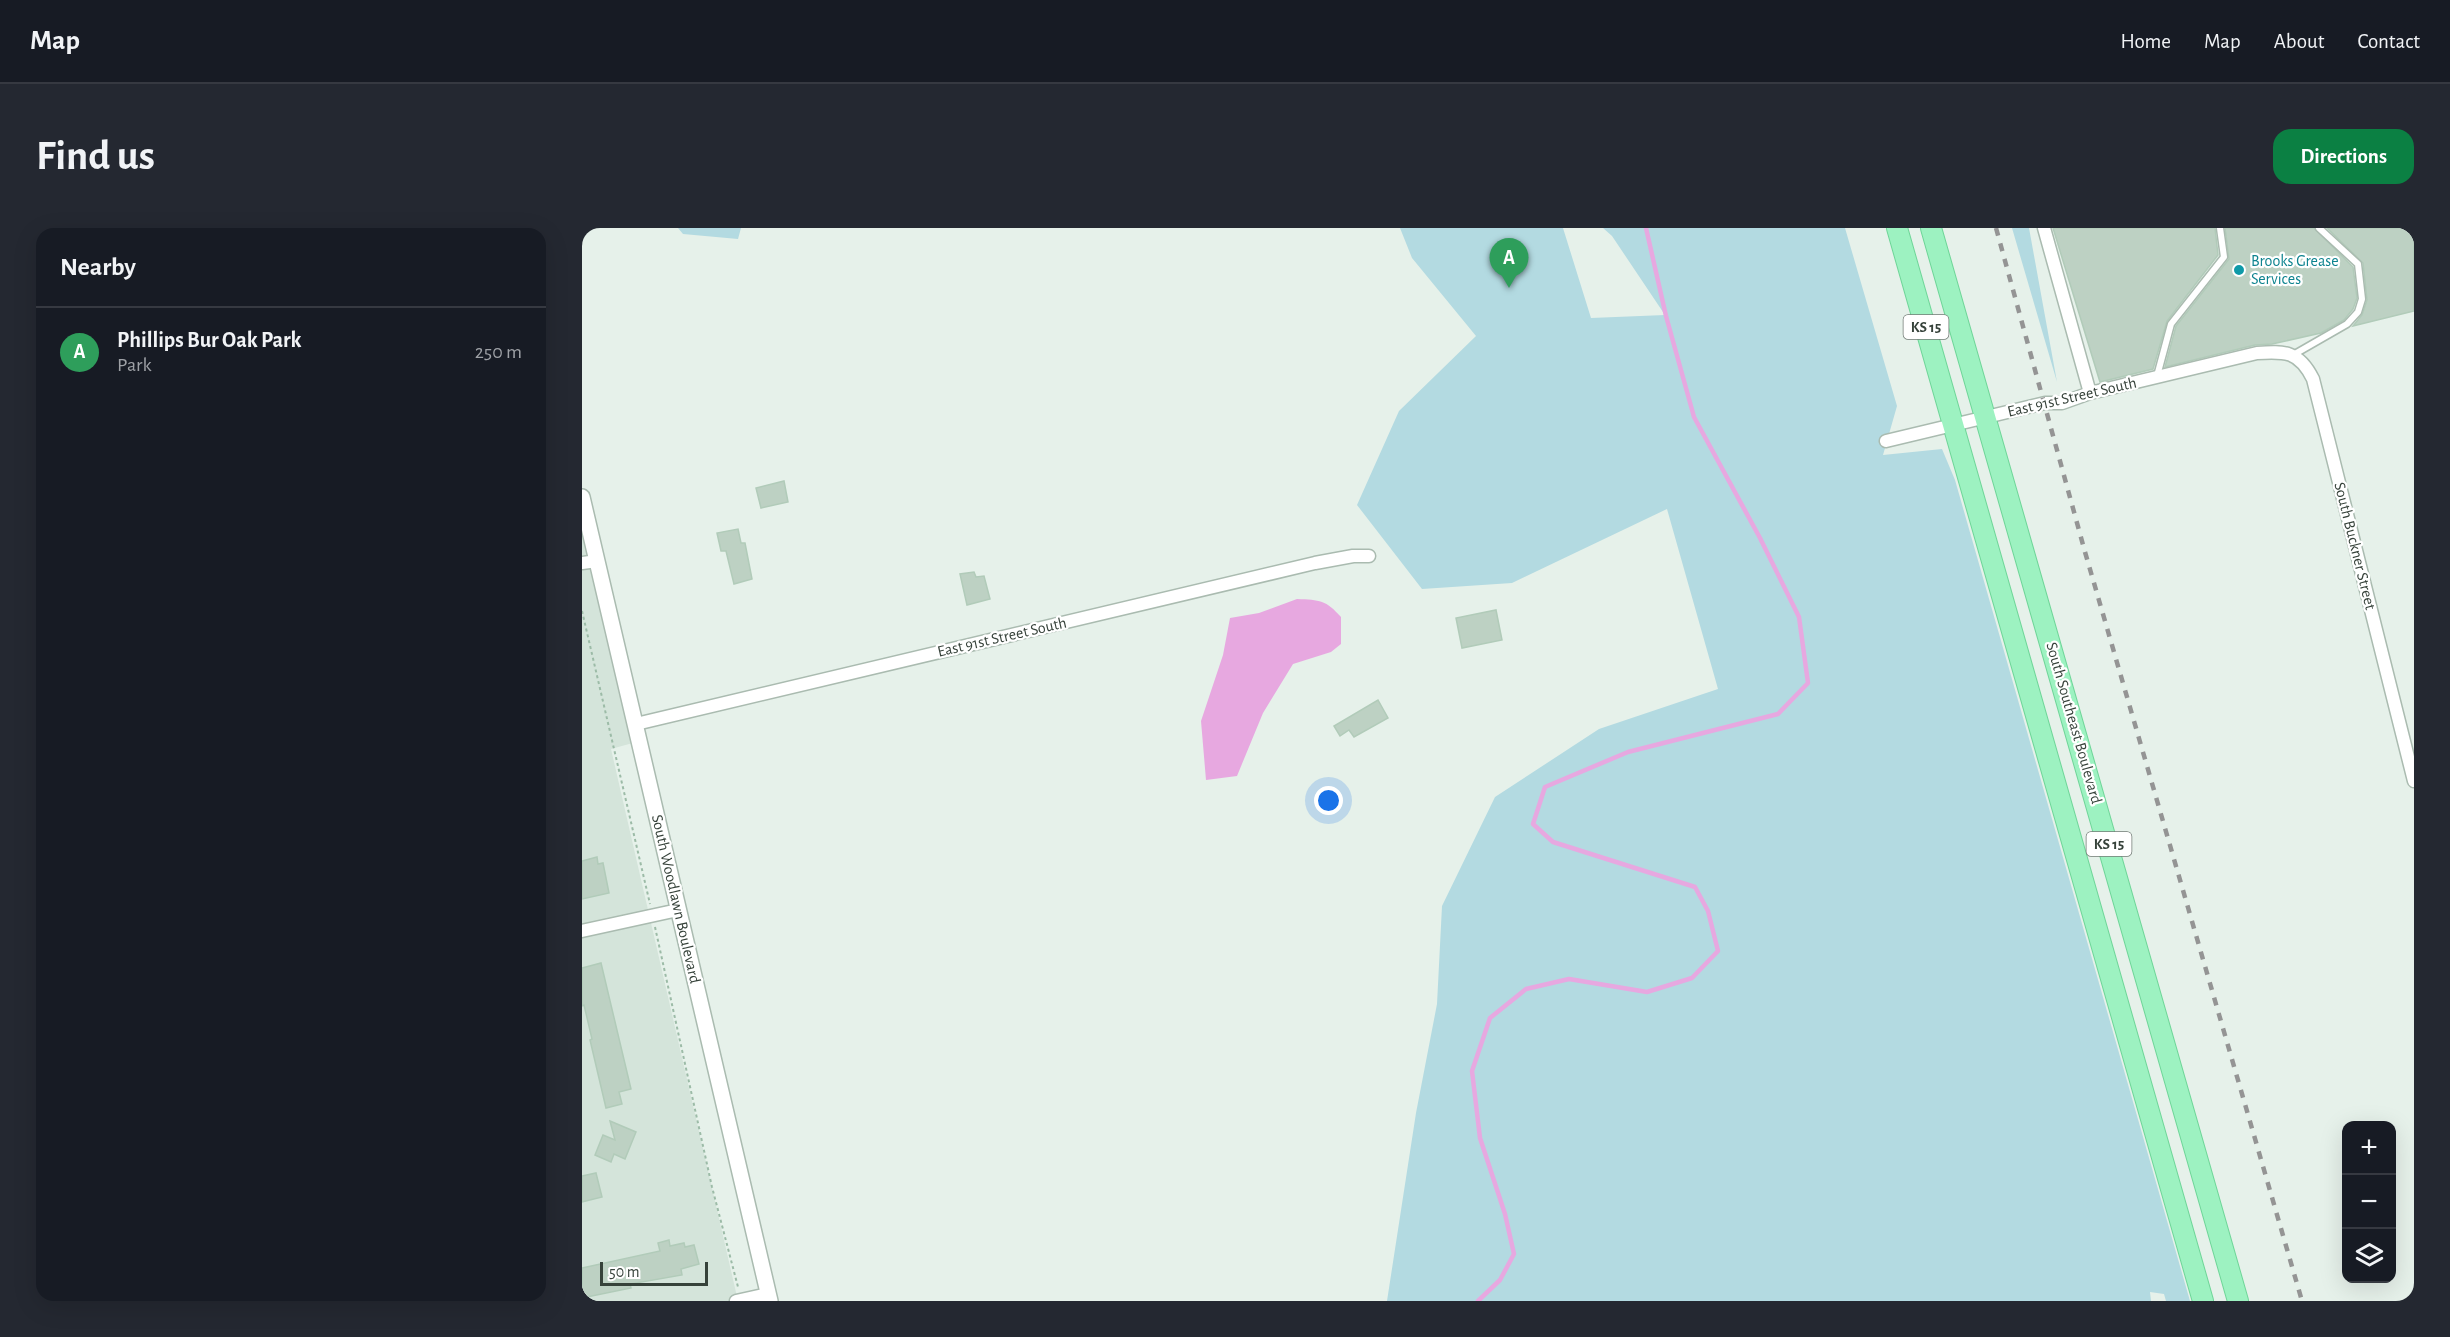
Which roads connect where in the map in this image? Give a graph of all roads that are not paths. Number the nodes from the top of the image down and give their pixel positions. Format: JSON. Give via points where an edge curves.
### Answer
{"nodes":[{"id":1,"x":1897,"y":228,"type":"edge"},
{"id":2,"x":1931,"y":228,"type":"edge"},
{"id":3,"x":2044,"y":228,"type":"edge"},
{"id":4,"x":2220,"y":228,"type":"edge"},
{"id":5,"x":2319,"y":228,"type":"edge"},
{"id":6,"x":2293,"y":355,"type":"junction"},
{"id":7,"x":2157,"y":377,"type":"junction"},
{"id":8,"x":2090,"y":393,"type":"junction"},
{"id":9,"x":1986,"y":418,"type":"junction"},
{"id":10,"x":1955,"y":425,"type":"junction"},
{"id":11,"x":1886,"y":441,"type":"dead end"},
{"id":12,"x":582,"y":497,"type":"edge"},
{"id":13,"x":1369,"y":556,"type":"dead end"},
{"id":14,"x":590,"y":562,"type":"edge"},
{"id":15,"x":636,"y":724,"type":"junction"},
{"id":16,"x":2414,"y":781,"type":"edge"},
{"id":17,"x":678,"y":910,"type":"junction"},
{"id":18,"x":582,"y":931,"type":"edge"},
{"id":19,"x":769,"y":1297,"type":"edge"},
{"id":20,"x":739,"y":1300,"type":"edge"},
{"id":21,"x":2203,"y":1301,"type":"edge"},
{"id":22,"x":2238,"y":1301,"type":"edge"}],
"edges":[{"from":1,"to":10,"type":"main road","number":"KS 15"},
{"from":2,"to":9,"type":"main road","number":"KS 15"},
{"from":3,"to":8,"type":"street"},
{"from":4,"to":7,"type":"lane","via":[[2224,257],[2171,324]]},
{"from":5,"to":6,"type":"lane","via":[[2358,264],[2362,299],[2358,312],[2347,324]]},
{"from":6,"to":7,"type":"street","name":"East 91st Street South","via":[[2282,351],[2257,354]]},
{"from":6,"to":16,"type":"street","name":"South Buckner Street","via":[[2313,379]]},
{"from":7,"to":8,"type":"street","name":"East 91st Street South"},
{"from":8,"to":9,"type":"street","name":"East 91st Street South","via":[[2062,403],[2045,403]]},
{"from":9,"to":10,"type":"street","name":"East 91st Street South"},
{"from":9,"to":22,"type":"main road","name":"South Southeast Boulevard","number":"KS 15"},
{"from":10,"to":11,"type":"street","name":"East 91st Street South"},
{"from":10,"to":21,"type":"main road","name":"South Southeast Boulevard","number":"KS 15"},
{"from":12,"to":14,"type":"street","name":"South Woodlawn Boulevard"},
{"from":13,"to":15,"type":"street","name":"East 91st Street South","via":[[1316,563]]},
{"from":14,"to":15,"type":"street","name":"South Woodlawn Boulevard"},
{"from":15,"to":17,"type":"street","name":"South Woodlawn Boulevard"},
{"from":17,"to":18,"type":"street"},
{"from":17,"to":19,"type":"street","name":"South Woodlawn Boulevard"},
{"from":19,"to":20,"type":"street"}]}
